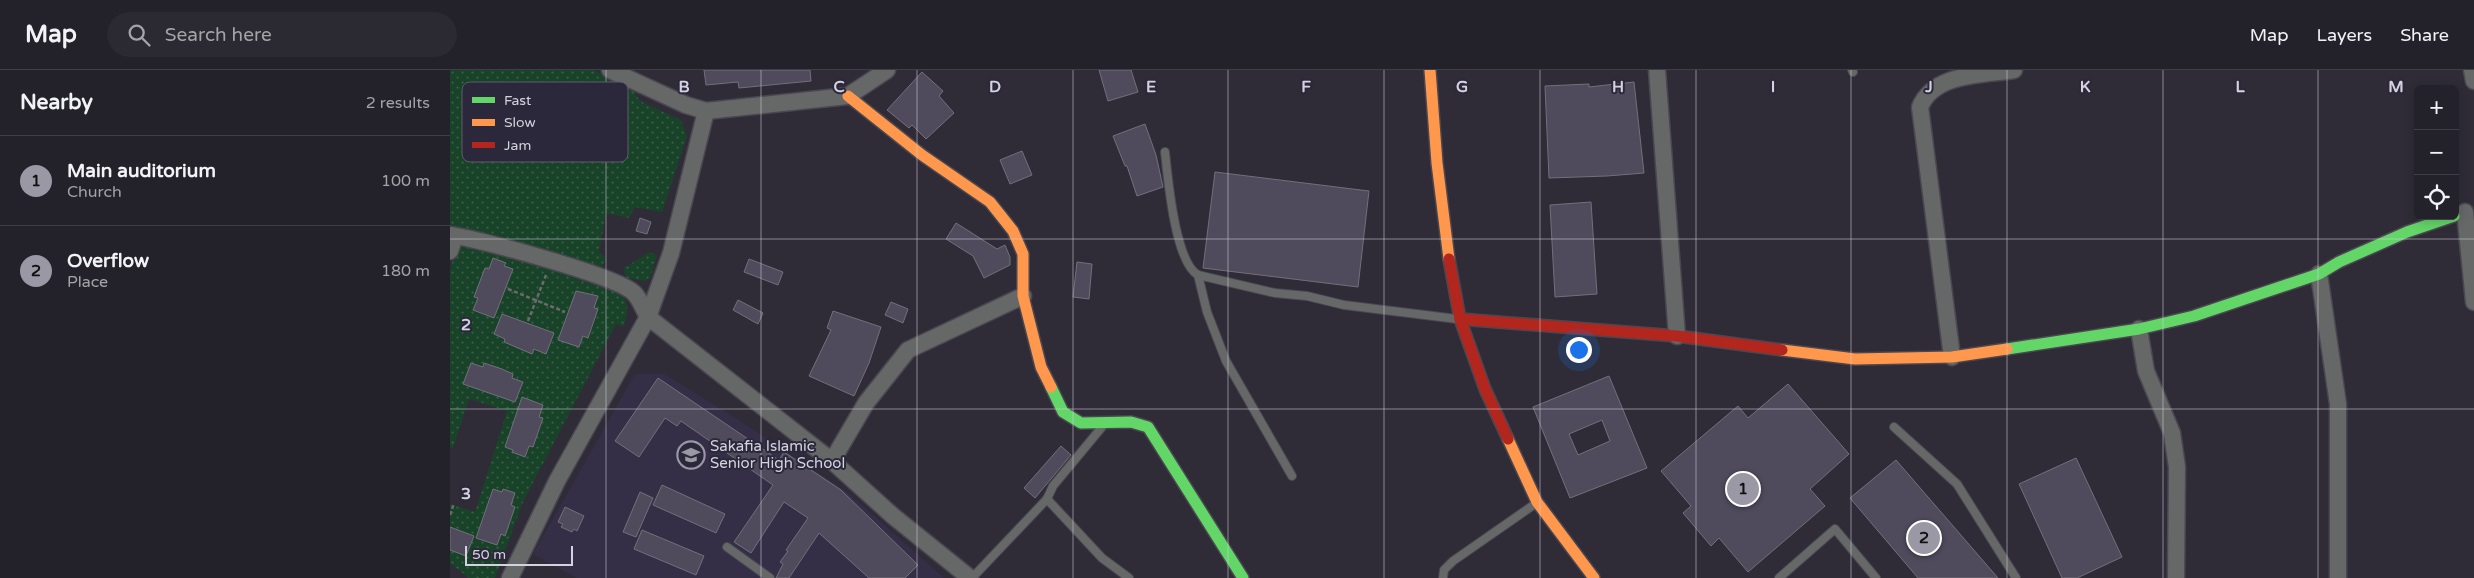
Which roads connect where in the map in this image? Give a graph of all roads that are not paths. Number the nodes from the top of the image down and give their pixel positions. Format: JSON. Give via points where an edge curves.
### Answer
{"nodes":[{"id":1,"x":610,"y":70,"type":"edge"},
{"id":2,"x":887,"y":70,"type":"edge"},
{"id":3,"x":1430,"y":70,"type":"edge"},
{"id":4,"x":1657,"y":70,"type":"edge"},
{"id":5,"x":2014,"y":70,"type":"edge"},
{"id":6,"x":2472,"y":70,"type":"edge"},
{"id":7,"x":2474,"y":81,"type":"edge"},
{"id":8,"x":848,"y":96,"type":"junction"},
{"id":9,"x":706,"y":110,"type":"junction"},
{"id":10,"x":1165,"y":152,"type":"dead end"},
{"id":11,"x":2462,"y":213,"type":"edge"},
{"id":12,"x":2471,"y":238,"type":"edge"},
{"id":13,"x":452,"y":241,"type":"edge"},
{"id":14,"x":2319,"y":274,"type":"junction"},
{"id":15,"x":1198,"y":275,"type":"junction"},
{"id":16,"x":1023,"y":296,"type":"junction"},
{"id":17,"x":2474,"y":302,"type":"edge"},
{"id":18,"x":648,"y":317,"type":"junction"},
{"id":19,"x":1460,"y":320,"type":"junction"},
{"id":20,"x":2139,"y":330,"type":"junction"},
{"id":21,"x":1677,"y":336,"type":"junction"},
{"id":22,"x":1952,"y":357,"type":"junction"},
{"id":23,"x":1104,"y":423,"type":"junction"},
{"id":24,"x":1894,"y":427,"type":"dead end"},
{"id":25,"x":832,"y":460,"type":"junction"},
{"id":26,"x":1292,"y":476,"type":"dead end"},
{"id":27,"x":1047,"y":499,"type":"junction"},
{"id":28,"x":1537,"y":502,"type":"junction"},
{"id":29,"x":727,"y":546,"type":"dead end"},
{"id":30,"x":510,"y":578,"type":"edge"},
{"id":31,"x":770,"y":578,"type":"edge"},
{"id":32,"x":971,"y":578,"type":"edge"},
{"id":33,"x":1129,"y":578,"type":"edge"},
{"id":34,"x":1243,"y":578,"type":"edge"},
{"id":35,"x":1443,"y":578,"type":"edge"},
{"id":36,"x":1594,"y":578,"type":"edge"},
{"id":37,"x":1779,"y":578,"type":"edge"},
{"id":38,"x":1876,"y":578,"type":"edge"},
{"id":39,"x":2016,"y":578,"type":"edge"},
{"id":40,"x":2176,"y":578,"type":"edge"},
{"id":41,"x":2338,"y":578,"type":"edge"}],
"edges":[{"from":1,"to":9,"type":"street","via":[[686,105]]},
{"from":2,"to":8,"type":"street"},
{"from":3,"to":19,"type":"street","via":[[1448,251]]},
{"from":4,"to":21,"type":"street"},
{"from":5,"to":22,"type":"street","via":[[1949,81],[1933,88],[1920,107]]},
{"from":6,"to":7,"type":"street"},
{"from":8,"to":9,"type":"street"},
{"from":8,"to":16,"type":"street","via":[[922,155],[990,202],[1013,231],[1023,254]]},
{"from":9,"to":18,"type":"street","via":[[671,253]]},
{"from":10,"to":15,"type":"lane","via":[[1177,235],[1186,259]]},
{"from":11,"to":12,"type":"street"},
{"from":11,"to":14,"type":"street","via":[[2407,232]]},
{"from":12,"to":17,"type":"street"},
{"from":13,"to":18,"type":"street","via":[[552,262],[616,282],[634,294]]},
{"from":14,"to":20,"type":"street","via":[[2194,316]]},
{"from":14,"to":41,"type":"street","via":[[2338,404]]},
{"from":15,"to":19,"type":"lane","via":[[1344,305]]},
{"from":15,"to":26,"type":"lane","via":[[1207,312],[1226,361]]},
{"from":16,"to":23,"type":"street","via":[[1041,367],[1063,412],[1081,423]]},
{"from":16,"to":25,"type":"street","via":[[908,350],[866,403]]},
{"from":18,"to":25,"type":"street"},
{"from":18,"to":30,"type":"street","via":[[557,481]]},
{"from":19,"to":21,"type":"street"},
{"from":19,"to":28,"type":"street","via":[[1485,389]]},
{"from":20,"to":22,"type":"street"},
{"from":20,"to":40,"type":"street","via":[[2146,371],[2172,433],[2177,467]]},
{"from":21,"to":22,"type":"street","via":[[1855,359]]},
{"from":23,"to":27,"type":"lane","via":[[1053,486]]},
{"from":23,"to":34,"type":"street","via":[[1131,422],[1148,427]]},
{"from":24,"to":39,"type":"lane","via":[[1957,484]]},
{"from":25,"to":32,"type":"street","via":[[893,516]]},
{"from":27,"to":32,"type":"lane"},
{"from":27,"to":33,"type":"lane","via":[[1102,558]]},
{"from":28,"to":35,"type":"lane","via":[[1453,561],[1444,570]]},
{"from":28,"to":36,"type":"street"},
{"from":29,"to":31,"type":"lane"},
{"from":37,"to":38,"type":"lane","via":[[1835,529]]}]}
